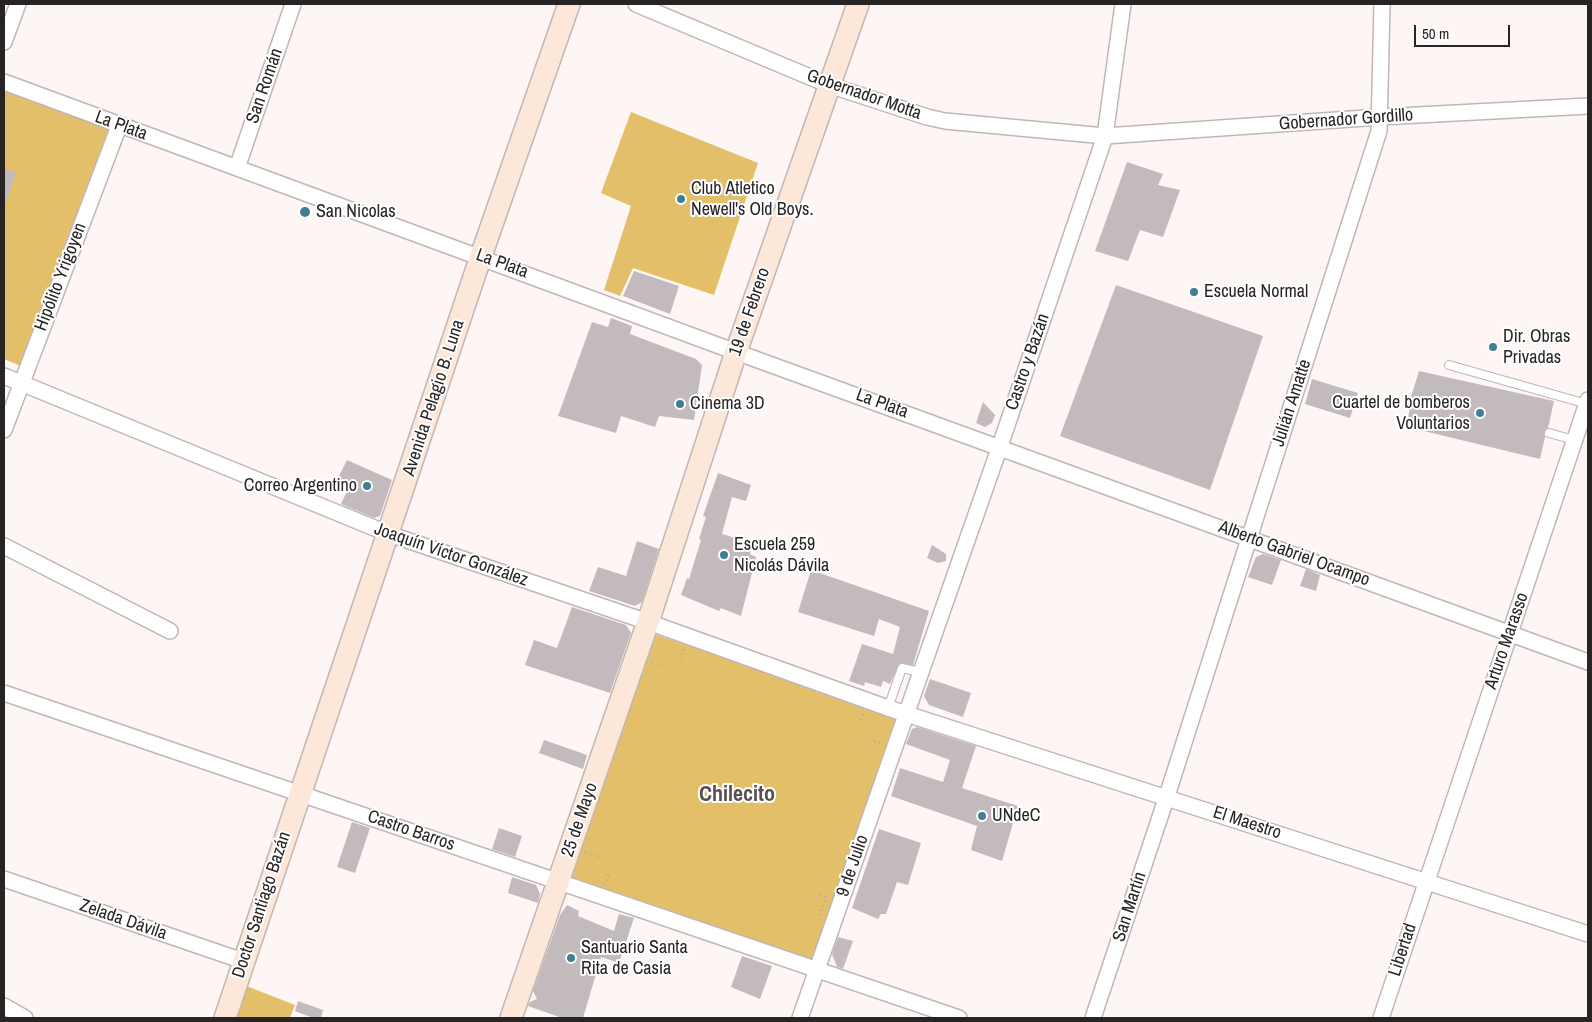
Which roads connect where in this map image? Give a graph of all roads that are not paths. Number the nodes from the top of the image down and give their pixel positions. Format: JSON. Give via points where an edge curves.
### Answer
{"nodes":[{"id":1,"x":18,"y":4,"type":"edge"},
{"id":2,"x":293,"y":4,"type":"edge"},
{"id":3,"x":569,"y":4,"type":"edge"},
{"id":4,"x":636,"y":4,"type":"edge"},
{"id":5,"x":858,"y":4,"type":"edge"},
{"id":6,"x":1123,"y":4,"type":"edge"},
{"id":7,"x":1382,"y":4,"type":"edge"},
{"id":8,"x":4,"y":42,"type":"edge"},
{"id":9,"x":4,"y":82,"type":"edge"},
{"id":10,"x":829,"y":85,"type":"junction"},
{"id":11,"x":1588,"y":106,"type":"edge"},
{"id":12,"x":1380,"y":117,"type":"junction"},
{"id":13,"x":119,"y":126,"type":"junction"},
{"id":14,"x":1105,"y":136,"type":"junction"},
{"id":15,"x":237,"y":168,"type":"junction"},
{"id":16,"x":481,"y":256,"type":"junction"},
{"id":17,"x":736,"y":352,"type":"junction"},
{"id":18,"x":1449,"y":365,"type":"dead end"},
{"id":19,"x":4,"y":376,"type":"edge"},
{"id":20,"x":20,"y":383,"type":"junction"},
{"id":21,"x":1588,"y":402,"type":"edge"},
{"id":22,"x":4,"y":430,"type":"edge"},
{"id":23,"x":1550,"y":433,"type":"dead end"},
{"id":24,"x":1574,"y":440,"type":"junction"},
{"id":25,"x":1000,"y":446,"type":"junction"},
{"id":26,"x":389,"y":534,"type":"junction"},
{"id":27,"x":1249,"y":538,"type":"junction"},
{"id":28,"x":4,"y":546,"type":"edge"},
{"id":29,"x":648,"y":622,"type":"junction"},
{"id":30,"x":170,"y":631,"type":"dead end"},
{"id":31,"x":1510,"y":633,"type":"junction"},
{"id":32,"x":1588,"y":662,"type":"edge"},
{"id":33,"x":920,"y":672,"type":"junction"},
{"id":34,"x":4,"y":693,"type":"edge"},
{"id":35,"x":888,"y":708,"type":"junction"},
{"id":36,"x":905,"y":713,"type":"junction"},
{"id":37,"x":300,"y":792,"type":"junction"},
{"id":38,"x":1166,"y":796,"type":"junction"},
{"id":39,"x":4,"y":880,"type":"edge"},
{"id":40,"x":1426,"y":881,"type":"junction"},
{"id":41,"x":558,"y":883,"type":"junction"},
{"id":42,"x":1588,"y":934,"type":"edge"},
{"id":43,"x":243,"y":961,"type":"junction"},
{"id":44,"x":818,"y":969,"type":"junction"},
{"id":45,"x":4,"y":1006,"type":"edge"},
{"id":46,"x":25,"y":1018,"type":"edge"},
{"id":47,"x":225,"y":1018,"type":"edge"},
{"id":48,"x":511,"y":1018,"type":"edge"},
{"id":49,"x":800,"y":1018,"type":"edge"},
{"id":50,"x":960,"y":1018,"type":"edge"},
{"id":51,"x":1093,"y":1018,"type":"edge"},
{"id":52,"x":1381,"y":1018,"type":"edge"}],
"edges":[{"from":1,"to":8,"type":"street"},
{"from":2,"to":15,"type":"street","name":"San Román"},
{"from":3,"to":16,"type":"main road","name":"Avenida Pelagio B. Luna"},
{"from":4,"to":10,"type":"street","name":"Gobernador Motta"},
{"from":5,"to":10,"type":"main road","name":"19 de Febrero"},
{"from":6,"to":14,"type":"street","name":"Castro y Bazán"},
{"from":7,"to":12,"type":"street","name":"Julián Amatte"},
{"from":9,"to":13,"type":"street","name":"La Plata"},
{"from":10,"to":14,"type":"street","name":"Gobernador Motta","via":[[945,121]]},
{"from":10,"to":17,"type":"main road","name":"19 de Febrero"},
{"from":11,"to":12,"type":"street","name":"Gobernador Gordillo"},
{"from":12,"to":14,"type":"street","name":"Gobernador Gordillo"},
{"from":12,"to":27,"type":"street","name":"Julián Amatte","via":[[1379,131]]},
{"from":13,"to":15,"type":"street","name":"La Plata"},
{"from":13,"to":20,"type":"street","name":"Hipólito Yrigoyen"},
{"from":14,"to":25,"type":"street","name":"Castro y Bazán"},
{"from":15,"to":16,"type":"street","name":"La Plata"},
{"from":16,"to":17,"type":"street","name":"La Plata"},
{"from":16,"to":26,"type":"main road","name":"Avenida Pelagio B. Luna"},
{"from":17,"to":25,"type":"street","name":"La Plata"},
{"from":17,"to":29,"type":"main road","name":"19 de Febrero"},
{"from":18,"to":21,"type":"lane"},
{"from":19,"to":20,"type":"street","name":"Joaquín Víctor González"},
{"from":20,"to":22,"type":"street","name":"Hipólito Yrigoyen"},
{"from":20,"to":26,"type":"street","name":"Joaquín Víctor González"},
{"from":21,"to":24,"type":"street","name":"Arturo Marasso"},
{"from":23,"to":24,"type":"lane"},
{"from":24,"to":31,"type":"street","name":"Arturo Marasso"},
{"from":25,"to":27,"type":"street","name":"Alberto Gabriel Ocampo"},
{"from":25,"to":33,"type":"street","name":"Castro y Bazán"},
{"from":26,"to":29,"type":"street","name":"Joaquín Víctor González"},
{"from":26,"to":37,"type":"main road","name":"Avenida Pelagio B. Luna"},
{"from":27,"to":31,"type":"street","name":"Alberto Gabriel Ocampo"},
{"from":27,"to":38,"type":"street","name":"Julián Amatte"},
{"from":28,"to":30,"type":"street"},
{"from":29,"to":35,"type":"street","name":"Joaquín Víctor González"},
{"from":29,"to":41,"type":"main road","name":"25 de Mayo"},
{"from":31,"to":32,"type":"street","name":"Alberto Gabriel Ocampo"},
{"from":31,"to":40,"type":"street","name":"Arturo Marasso"},
{"from":33,"to":35,"type":"lane","via":[[902,668]]},
{"from":33,"to":36,"type":"street","name":"Castro y Bazán"},
{"from":34,"to":37,"type":"street","name":"Castro Barros"},
{"from":35,"to":36,"type":"street","name":"Joaquín Víctor González"},
{"from":36,"to":38,"type":"street","name":"El Maestro"},
{"from":36,"to":44,"type":"street","name":"9 de Julio"},
{"from":37,"to":41,"type":"street","name":"Castro Barros"},
{"from":37,"to":43,"type":"main road","name":"Doctor Santiago Bazán"},
{"from":38,"to":40,"type":"street","name":"El Maestro"},
{"from":38,"to":51,"type":"street","name":"San Martín"},
{"from":39,"to":43,"type":"street","name":"Zelada Dávila"},
{"from":40,"to":42,"type":"street","name":"El Maestro"},
{"from":40,"to":52,"type":"street","name":"Libertad"},
{"from":41,"to":44,"type":"street","name":"Castro Barros"},
{"from":41,"to":48,"type":"main road","name":"25 de Mayo"},
{"from":43,"to":47,"type":"main road","name":"Doctor Santiago Bazán"},
{"from":44,"to":49,"type":"street","name":"9 de Julio"},
{"from":44,"to":50,"type":"street","name":"Castro Barros"},
{"from":45,"to":46,"type":"street"}]}
